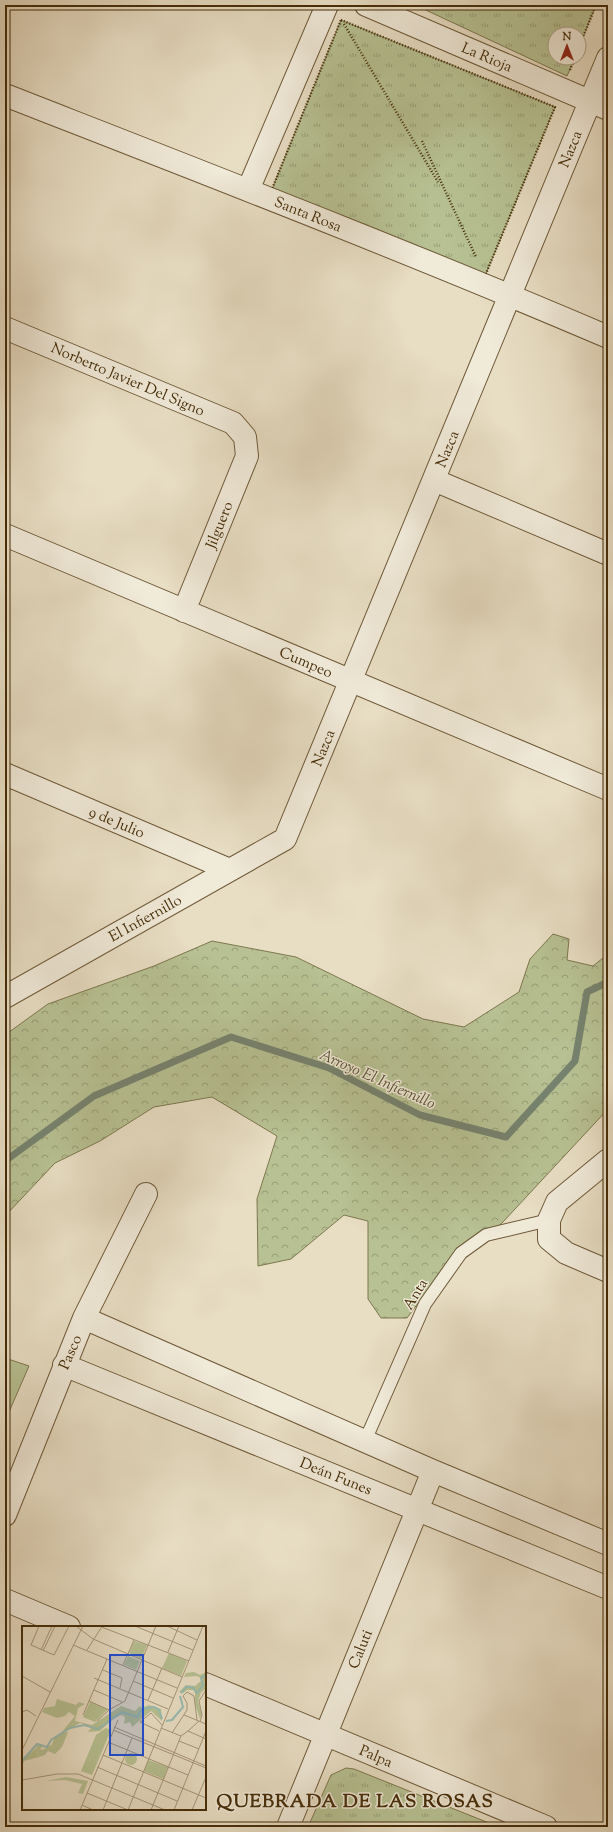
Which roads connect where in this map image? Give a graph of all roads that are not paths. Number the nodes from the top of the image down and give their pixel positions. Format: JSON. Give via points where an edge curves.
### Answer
{"nodes":[{"id":1,"x":366,"y":5,"type":"edge"},
{"id":2,"x":334,"y":12,"type":"edge"},
{"id":3,"x":608,"y":58,"type":"edge"},
{"id":4,"x":5,"y":96,"type":"edge"},
{"id":5,"x":599,"y":105,"type":"edge"},
{"id":6,"x":248,"y":190,"type":"junction"},
{"id":7,"x":510,"y":295,"type":"junction"},
{"id":8,"x":5,"y":328,"type":"edge"},
{"id":9,"x":608,"y":337,"type":"edge"},
{"id":10,"x":245,"y":437,"type":"joint"},
{"id":11,"x":434,"y":480,"type":"junction"},
{"id":12,"x":5,"y":535,"type":"edge"},
{"id":13,"x":608,"y":554,"type":"edge"},
{"id":14,"x":184,"y":611,"type":"junction"},
{"id":15,"x":351,"y":681,"type":"junction"},
{"id":16,"x":5,"y":774,"type":"edge"},
{"id":17,"x":608,"y":789,"type":"edge"},
{"id":18,"x":285,"y":839,"type":"joint"},
{"id":19,"x":230,"y":870,"type":"junction"},
{"id":20,"x":5,"y":997,"type":"edge"},
{"id":21,"x":608,"y":1160,"type":"edge"},
{"id":22,"x":146,"y":1194,"type":"dead end"},
{"id":23,"x":549,"y":1220,"type":"junction"},
{"id":24,"x":608,"y":1271,"type":"edge"},
{"id":25,"x":84,"y":1318,"type":"junction"},
{"id":26,"x":64,"y":1365,"type":"junction"},
{"id":27,"x":365,"y":1441,"type":"junction"},
{"id":28,"x":433,"y":1471,"type":"junction"},
{"id":29,"x":417,"y":1509,"type":"junction"},
{"id":30,"x":5,"y":1515,"type":"edge"},
{"id":31,"x":608,"y":1544,"type":"edge"},
{"id":32,"x":608,"y":1588,"type":"edge"},
{"id":33,"x":5,"y":1600,"type":"edge"},
{"id":34,"x":67,"y":1626,"type":"edge"},
{"id":35,"x":206,"y":1684,"type":"edge"},
{"id":36,"x":326,"y":1735,"type":"junction"},
{"id":37,"x":288,"y":1827,"type":"edge"},
{"id":38,"x":546,"y":1827,"type":"edge"}],
"edges":[{"from":1,"to":5,"type":"street","name":"La Rioja"},
{"from":2,"to":6,"type":"street"},
{"from":3,"to":5,"type":"street","name":"Nazca"},
{"from":4,"to":6,"type":"street","name":"Santa Rosa"},
{"from":5,"to":7,"type":"street","name":"Nazca"},
{"from":6,"to":7,"type":"street","name":"Santa Rosa"},
{"from":7,"to":9,"type":"street","name":"Santa Rosa"},
{"from":7,"to":11,"type":"street","name":"Nazca"},
{"from":8,"to":10,"type":"street","name":"Norberto Javier Del Signo","via":[[233,423]]},
{"from":10,"to":14,"type":"street","name":"Jilguero","via":[[247,456]]},
{"from":11,"to":13,"type":"street"},
{"from":11,"to":15,"type":"street","name":"Nazca"},
{"from":12,"to":14,"type":"street","name":"Cumpeo"},
{"from":14,"to":15,"type":"street","name":"Cumpeo"},
{"from":15,"to":17,"type":"street","name":"Cumpeo"},
{"from":15,"to":18,"type":"street","name":"Nazca"},
{"from":16,"to":19,"type":"street","name":"9 de Julio"},
{"from":18,"to":19,"type":"street","name":"El Infiernillo"},
{"from":19,"to":20,"type":"street","name":"El Infiernillo"},
{"from":21,"to":23,"type":"street","via":[[557,1202]]},
{"from":22,"to":25,"type":"street","name":"Pasco"},
{"from":23,"to":24,"type":"street","via":[[549,1239],[566,1253]]},
{"from":23,"to":27,"type":"lane","name":"Anta","via":[[486,1235],[461,1253],[425,1304]]},
{"from":25,"to":26,"type":"street","name":"Pasco"},
{"from":25,"to":27,"type":"street"},
{"from":26,"to":29,"type":"street","name":"Deán Funes"},
{"from":26,"to":30,"type":"street","name":"Pasco"},
{"from":27,"to":28,"type":"street"},
{"from":28,"to":29,"type":"street","name":"Caluti"},
{"from":28,"to":31,"type":"street"},
{"from":29,"to":32,"type":"street","name":"Deán Funes"},
{"from":29,"to":36,"type":"street","name":"Caluti"},
{"from":33,"to":34,"type":"street"},
{"from":35,"to":36,"type":"street","name":"Palpa"},
{"from":36,"to":37,"type":"street","name":"Caluti"},
{"from":36,"to":38,"type":"street","name":"Palpa"}]}
